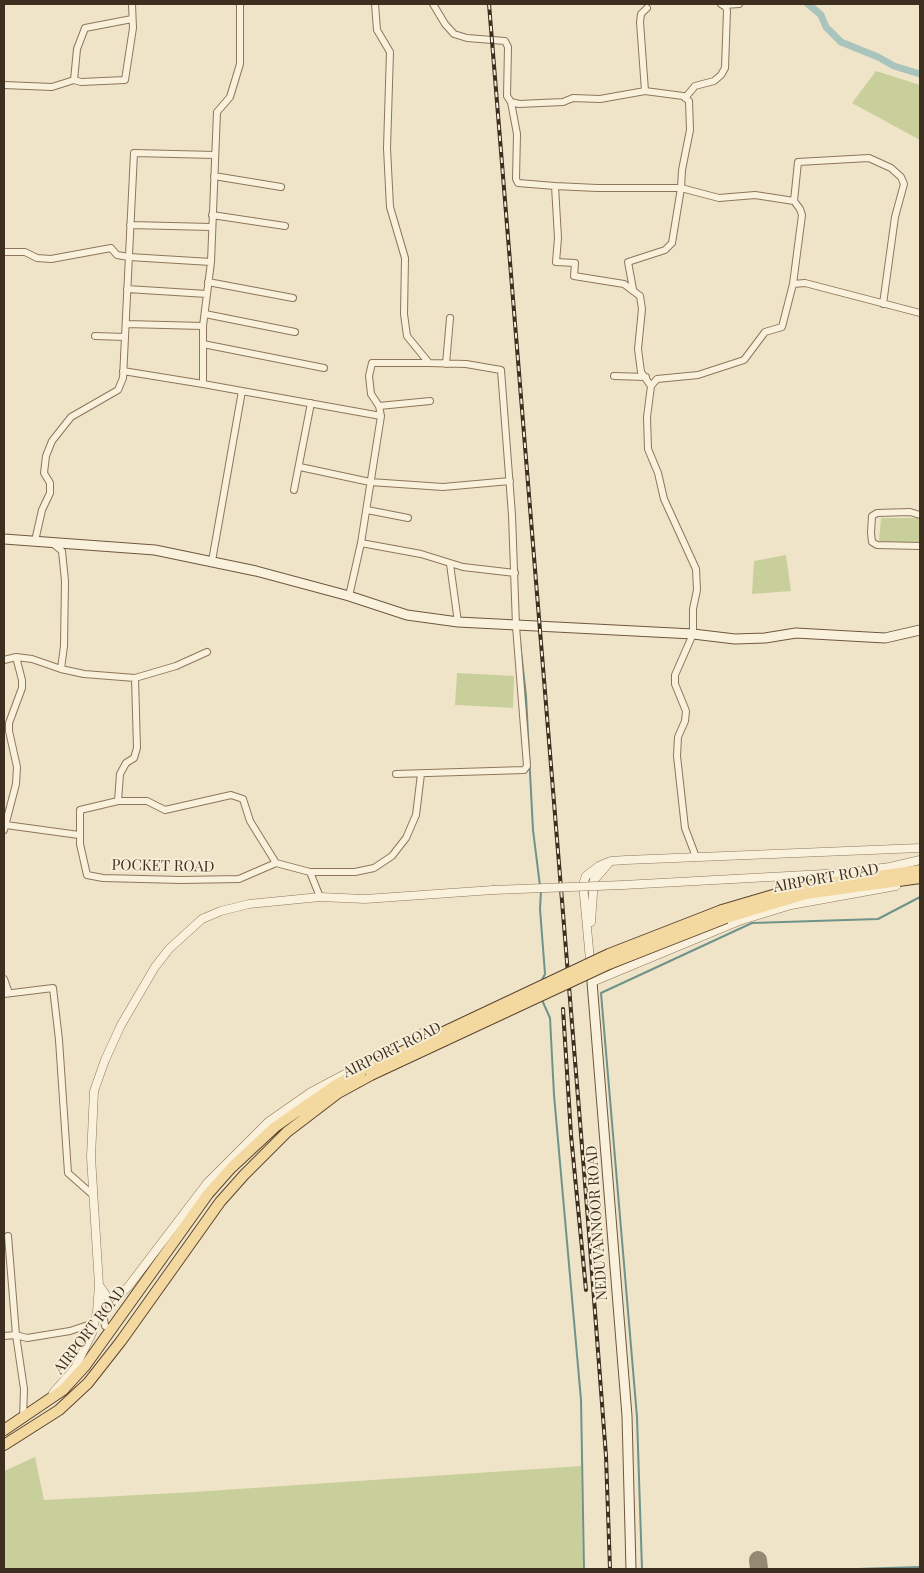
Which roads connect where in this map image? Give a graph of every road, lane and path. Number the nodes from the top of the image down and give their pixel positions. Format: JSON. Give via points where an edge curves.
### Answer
{"nodes":[{"id":1,"x":132,"y":4,"type":"edge"},
{"id":2,"x":240,"y":4,"type":"edge"},
{"id":3,"x":375,"y":4,"type":"edge"},
{"id":4,"x":433,"y":4,"type":"edge"},
{"id":5,"x":738,"y":4,"type":"edge"},
{"id":6,"x":722,"y":5,"type":"edge"},
{"id":7,"x":647,"y":8,"type":"dead end"},
{"id":8,"x":132,"y":19,"type":"junction"},
{"id":9,"x":74,"y":80,"type":"junction"},
{"id":10,"x":4,"y":85,"type":"edge"},
{"id":11,"x":645,"y":91,"type":"junction"},
{"id":12,"x":685,"y":98,"type":"junction"},
{"id":13,"x":511,"y":102,"type":"junction"},
{"id":14,"x":215,"y":155,"type":"junction"},
{"id":15,"x":214,"y":176,"type":"junction"},
{"id":16,"x":281,"y":186,"type":"dead end"},
{"id":17,"x":555,"y":186,"type":"junction"},
{"id":18,"x":681,"y":188,"type":"junction"},
{"id":19,"x":794,"y":201,"type":"junction"},
{"id":20,"x":212,"y":215,"type":"junction"},
{"id":21,"x":130,"y":225,"type":"junction"},
{"id":22,"x":285,"y":226,"type":"dead end"},
{"id":23,"x":211,"y":227,"type":"junction"},
{"id":24,"x":4,"y":252,"type":"edge"},
{"id":25,"x":129,"y":257,"type":"junction"},
{"id":26,"x":211,"y":262,"type":"junction"},
{"id":27,"x":208,"y":282,"type":"junction"},
{"id":28,"x":792,"y":284,"type":"junction"},
{"id":29,"x":128,"y":289,"type":"junction"},
{"id":30,"x":634,"y":289,"type":"junction"},
{"id":31,"x":207,"y":294,"type":"junction"},
{"id":32,"x":293,"y":298,"type":"dead end"},
{"id":33,"x":883,"y":304,"type":"junction"},
{"id":34,"x":920,"y":313,"type":"edge"},
{"id":35,"x":205,"y":314,"type":"junction"},
{"id":36,"x":450,"y":318,"type":"dead end"},
{"id":37,"x":126,"y":324,"type":"junction"},
{"id":38,"x":204,"y":326,"type":"junction"},
{"id":39,"x":295,"y":332,"type":"dead end"},
{"id":40,"x":95,"y":336,"type":"dead end"},
{"id":41,"x":125,"y":337,"type":"junction"},
{"id":42,"x":203,"y":344,"type":"junction"},
{"id":43,"x":429,"y":363,"type":"junction"},
{"id":44,"x":446,"y":364,"type":"junction"},
{"id":45,"x":324,"y":368,"type":"dead end"},
{"id":46,"x":123,"y":372,"type":"junction"},
{"id":47,"x":614,"y":376,"type":"dead end"},
{"id":48,"x":645,"y":377,"type":"junction"},
{"id":49,"x":657,"y":379,"type":"junction"},
{"id":50,"x":203,"y":384,"type":"junction"},
{"id":51,"x":651,"y":386,"type":"junction"},
{"id":52,"x":242,"y":391,"type":"junction"},
{"id":53,"x":430,"y":401,"type":"dead end"},
{"id":54,"x":310,"y":403,"type":"junction"},
{"id":55,"x":380,"y":406,"type":"junction"},
{"id":56,"x":381,"y":416,"type":"junction"},
{"id":57,"x":300,"y":467,"type":"junction"},
{"id":58,"x":510,"y":481,"type":"junction"},
{"id":59,"x":370,"y":482,"type":"junction"},
{"id":60,"x":294,"y":490,"type":"dead end"},
{"id":61,"x":366,"y":510,"type":"junction"},
{"id":62,"x":920,"y":515,"type":"edge"},
{"id":63,"x":408,"y":518,"type":"dead end"},
{"id":64,"x":4,"y":539,"type":"edge"},
{"id":65,"x":35,"y":541,"type":"junction"},
{"id":66,"x":52,"y":542,"type":"junction"},
{"id":67,"x":361,"y":543,"type":"junction"},
{"id":68,"x":920,"y":546,"type":"edge"},
{"id":69,"x":212,"y":561,"type":"junction"},
{"id":70,"x":450,"y":564,"type":"junction"},
{"id":71,"x":515,"y":573,"type":"junction"},
{"id":72,"x":349,"y":596,"type":"junction"},
{"id":73,"x":458,"y":622,"type":"junction"},
{"id":74,"x":516,"y":626,"type":"junction"},
{"id":75,"x":920,"y":630,"type":"edge"},
{"id":76,"x":693,"y":634,"type":"junction"},
{"id":77,"x":207,"y":652,"type":"dead end"},
{"id":78,"x":16,"y":657,"type":"junction"},
{"id":79,"x":4,"y":660,"type":"edge"},
{"id":80,"x":61,"y":669,"type":"junction"},
{"id":81,"x":135,"y":678,"type":"junction"},
{"id":82,"x":396,"y":774,"type":"dead end"},
{"id":83,"x":421,"y":774,"type":"junction"},
{"id":84,"x":118,"y":801,"type":"junction"},
{"id":85,"x":5,"y":828,"type":"edge"},
{"id":86,"x":79,"y":835,"type":"junction"},
{"id":87,"x":920,"y":848,"type":"edge"},
{"id":88,"x":696,"y":857,"type":"junction"},
{"id":89,"x":920,"y":860,"type":"edge"},
{"id":90,"x":612,"y":861,"type":"junction"},
{"id":91,"x":276,"y":863,"type":"junction"},
{"id":92,"x":920,"y":870,"type":"edge"},
{"id":93,"x":310,"y":872,"type":"junction"},
{"id":94,"x":880,"y":880,"type":"junction"},
{"id":95,"x":920,"y":880,"type":"edge"},
{"id":96,"x":320,"y":897,"type":"junction"},
{"id":97,"x":588,"y":914,"type":"junction"},
{"id":98,"x":602,"y":977,"type":"junction"},
{"id":99,"x":4,"y":979,"type":"edge"},
{"id":100,"x":592,"y":982,"type":"junction"},
{"id":101,"x":6,"y":993,"type":"edge"},
{"id":102,"x":430,"y":1029,"type":"dead end"},
{"id":103,"x":367,"y":1073,"type":"junction"},
{"id":104,"x":94,"y":1196,"type":"junction"},
{"id":105,"x":8,"y":1236,"type":"dead end"},
{"id":106,"x":100,"y":1285,"type":"junction"},
{"id":107,"x":94,"y":1323,"type":"junction"},
{"id":108,"x":112,"y":1330,"type":"junction"},
{"id":109,"x":16,"y":1335,"type":"junction"},
{"id":110,"x":4,"y":1336,"type":"edge"},
{"id":111,"x":75,"y":1368,"type":"junction"},
{"id":112,"x":69,"y":1384,"type":"junction"},
{"id":113,"x":77,"y":1394,"type":"junction"},
{"id":114,"x":46,"y":1403,"type":"junction"},
{"id":115,"x":23,"y":1419,"type":"junction"},
{"id":116,"x":4,"y":1430,"type":"edge"},
{"id":117,"x":4,"y":1445,"type":"edge"},
{"id":118,"x":631,"y":1569,"type":"edge"}],
"edges":[{"from":1,"to":8,"type":"street"},
{"from":2,"to":14,"type":"street","via":[[240,64],[230,97],[217,112]]},
{"from":3,"to":43,"type":"street","via":[[377,30],[390,52],[387,148],[390,207],[405,258],[407,336]]},
{"from":4,"to":13,"type":"street","via":[[454,34],[505,41],[508,47],[507,96]]},
{"from":5,"to":6,"type":"street"},
{"from":6,"to":12,"type":"street","via":[[726,7],[725,68],[721,76],[695,86]]},
{"from":7,"to":11,"type":"street","via":[[641,14],[640,22]]},
{"from":8,"to":9,"type":"street","via":[[85,28],[76,49]]},
{"from":8,"to":9,"type":"street","via":[[125,80]]},
{"from":9,"to":10,"type":"street","via":[[52,87]]},
{"from":11,"to":12,"type":"street"},
{"from":11,"to":13,"type":"street","via":[[600,98],[573,98],[562,102]]},
{"from":12,"to":18,"type":"street","via":[[689,102],[690,130]]},
{"from":13,"to":17,"type":"street","via":[[517,134],[518,183]]},
{"from":14,"to":15,"type":"street"},
{"from":14,"to":21,"type":"street","via":[[134,154]]},
{"from":15,"to":16,"type":"street"},
{"from":15,"to":20,"type":"street"},
{"from":17,"to":18,"type":"street"},
{"from":17,"to":30,"type":"street","via":[[556,262],[575,263],[574,276],[624,284]]},
{"from":18,"to":19,"type":"street","via":[[719,198],[755,195]]},
{"from":18,"to":30,"type":"street","via":[[672,243],[665,250],[628,262]]},
{"from":19,"to":28,"type":"street","via":[[802,215]]},
{"from":19,"to":33,"type":"street","via":[[798,162],[869,158],[891,168],[901,177],[904,184],[895,217]]},
{"from":20,"to":22,"type":"street"},
{"from":20,"to":23,"type":"street"},
{"from":21,"to":23,"type":"street"},
{"from":21,"to":25,"type":"street"},
{"from":23,"to":26,"type":"street"},
{"from":24,"to":25,"type":"street","via":[[25,252],[37,258],[51,259],[111,248],[117,255]]},
{"from":25,"to":26,"type":"street"},
{"from":25,"to":29,"type":"street"},
{"from":26,"to":27,"type":"street"},
{"from":27,"to":31,"type":"street"},
{"from":27,"to":32,"type":"street"},
{"from":28,"to":33,"type":"street","via":[[806,283]]},
{"from":28,"to":49,"type":"street","via":[[782,327],[765,332],[744,360],[698,375]]},
{"from":29,"to":31,"type":"street"},
{"from":29,"to":37,"type":"street"},
{"from":30,"to":48,"type":"street","via":[[640,296],[642,309],[638,349],[641,372]]},
{"from":31,"to":35,"type":"street"},
{"from":33,"to":34,"type":"street"},
{"from":35,"to":38,"type":"street"},
{"from":35,"to":39,"type":"street"},
{"from":36,"to":44,"type":"street"},
{"from":37,"to":38,"type":"street"},
{"from":37,"to":41,"type":"street"},
{"from":38,"to":42,"type":"street"},
{"from":40,"to":41,"type":"street"},
{"from":41,"to":46,"type":"street"},
{"from":42,"to":45,"type":"street"},
{"from":42,"to":50,"type":"street"},
{"from":43,"to":44,"type":"street"},
{"from":43,"to":55,"type":"street","via":[[372,363],[369,376],[371,394]]},
{"from":44,"to":58,"type":"street","via":[[501,370]]},
{"from":46,"to":50,"type":"street"},
{"from":46,"to":65,"type":"street","via":[[118,390],[71,417],[52,441],[44,472],[50,483],[50,492]]},
{"from":47,"to":48,"type":"street"},
{"from":48,"to":49,"type":"street"},
{"from":48,"to":51,"type":"street"},
{"from":49,"to":51,"type":"street"},
{"from":50,"to":52,"type":"street"},
{"from":51,"to":76,"type":"street","via":[[647,417],[648,449],[664,499],[696,569]]},
{"from":52,"to":54,"type":"street"},
{"from":52,"to":69,"type":"street"},
{"from":53,"to":55,"type":"street"},
{"from":54,"to":56,"type":"street"},
{"from":54,"to":57,"type":"street"},
{"from":55,"to":56,"type":"street"},
{"from":56,"to":59,"type":"street"},
{"from":57,"to":59,"type":"street"},
{"from":57,"to":60,"type":"street"},
{"from":58,"to":59,"type":"street","via":[[443,487]]},
{"from":58,"to":71,"type":"street"},
{"from":59,"to":61,"type":"street"},
{"from":61,"to":63,"type":"street"},
{"from":61,"to":67,"type":"street"},
{"from":62,"to":68,"type":"street","via":[[910,512],[872,516],[872,542],[877,545]]},
{"from":64,"to":65,"type":"main road"},
{"from":65,"to":66,"type":"main road"},
{"from":66,"to":69,"type":"main road","via":[[155,550]]},
{"from":66,"to":80,"type":"street","via":[[62,551],[65,581]]},
{"from":67,"to":70,"type":"street","via":[[421,554]]},
{"from":67,"to":72,"type":"street"},
{"from":69,"to":72,"type":"main road"},
{"from":70,"to":71,"type":"street"},
{"from":70,"to":73,"type":"street"},
{"from":71,"to":74,"type":"street"},
{"from":72,"to":73,"type":"main road","via":[[407,615]]},
{"from":73,"to":74,"type":"main road"},
{"from":74,"to":76,"type":"main road"},
{"from":74,"to":83,"type":"street","via":[[525,768]]},
{"from":75,"to":76,"type":"main road","via":[[884,638],[796,633],[735,639]]},
{"from":76,"to":88,"type":"street","via":[[674,675],[686,715],[678,737],[677,756],[685,828]]},
{"from":77,"to":81,"type":"street","via":[[176,666]]},
{"from":78,"to":79,"type":"street"},
{"from":78,"to":80,"type":"street"},
{"from":78,"to":85,"type":"street","via":[[22,688],[9,731],[17,767],[16,784]]},
{"from":80,"to":81,"type":"street"},
{"from":81,"to":84,"type":"street","via":[[138,748],[120,774]]},
{"from":82,"to":83,"type":"street"},
{"from":83,"to":93,"type":"street","via":[[416,815],[406,838],[392,856],[365,870],[329,874]]},
{"from":84,"to":86,"type":"street","name":"POCKET ROAD","via":[[80,810]]},
{"from":84,"to":91,"type":"street","via":[[146,801],[165,810],[231,795],[243,799],[250,821]]},
{"from":85,"to":86,"type":"street"},
{"from":86,"to":91,"type":"street","name":"POCKET ROAD","via":[[87,875],[102,878],[239,879]]},
{"from":87,"to":88,"type":"street"},
{"from":88,"to":90,"type":"street"},
{"from":89,"to":96,"type":"street","bridge":true,"via":[[843,873],[365,899]]},
{"from":90,"to":97,"type":"street","via":[[594,880]]},
{"from":90,"to":97,"type":"street","name":"NEDUVANNOOR ROAD","via":[[586,876],[583,893]]},
{"from":91,"to":93,"type":"street"},
{"from":92,"to":94,"type":"main road","name":"AIRPORT ROAD"},
{"from":93,"to":96,"type":"street"},
{"from":94,"to":95,"type":"main road","name":"AIRPORT ROAD"},
{"from":94,"to":103,"type":"main road","name":"AIRPORT ROAD","bridge":true,"via":[[806,894],[726,918],[609,964]]},
{"from":95,"to":98,"type":"street","via":[[792,905],[739,920]]},
{"from":96,"to":104,"type":"street","via":[[249,904],[202,919],[155,967],[121,1025],[94,1091],[91,1128]]},
{"from":97,"to":98,"type":"street"},
{"from":97,"to":100,"type":"street","name":"NEDUVANNOOR ROAD"},
{"from":98,"to":100,"type":"street"},
{"from":99,"to":101,"type":"street"},
{"from":100,"to":118,"type":"main road","name":"NEDUVANNOOR ROAD","via":[[627,1416]]},
{"from":101,"to":104,"type":"street","via":[[53,988],[68,1172]]},
{"from":102,"to":106,"type":"street","via":[[311,1092],[268,1122],[208,1182],[128,1287],[118,1296],[108,1298]]},
{"from":103,"to":108,"type":"main road","name":"AIRPORT ROAD","via":[[334,1086],[275,1127],[231,1168],[208,1194]]},
{"from":103,"to":113,"type":"main road","name":"AIRPORT ROAD","via":[[287,1132],[238,1182],[220,1202],[121,1341]]},
{"from":104,"to":106,"type":"street"},
{"from":105,"to":109,"type":"street"},
{"from":106,"to":107,"type":"street"},
{"from":106,"to":108,"type":"street","via":[[105,1326]]},
{"from":107,"to":109,"type":"street","via":[[66,1332],[27,1338]]},
{"from":107,"to":111,"type":"street"},
{"from":108,"to":112,"type":"main road","name":"AIRPORT ROAD"},
{"from":109,"to":110,"type":"street"},
{"from":109,"to":115,"type":"street","via":[[24,1389]]},
{"from":111,"to":112,"type":"street"},
{"from":111,"to":114,"type":"street"},
{"from":112,"to":113,"type":"street"},
{"from":112,"to":114,"type":"main road","name":"AIRPORT ROAD"},
{"from":113,"to":117,"type":"main road","name":"AIRPORT ROAD","via":[[59,1410]]},
{"from":114,"to":115,"type":"main road","name":"AIRPORT ROAD"},
{"from":115,"to":116,"type":"main road","name":"AIRPORT ROAD"}]}
